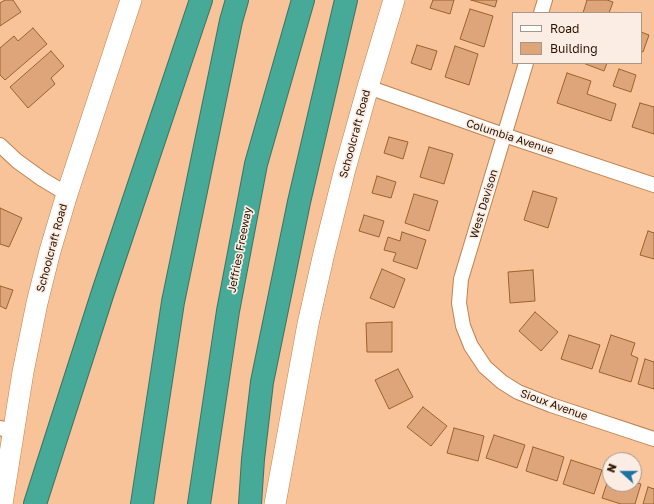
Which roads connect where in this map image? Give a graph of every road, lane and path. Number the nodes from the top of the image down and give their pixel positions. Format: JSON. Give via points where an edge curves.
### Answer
{"nodes":[{"id":1,"x":131,"y":0,"type":"edge"},
{"id":2,"x":201,"y":0,"type":"edge"},
{"id":3,"x":237,"y":0,"type":"edge"},
{"id":4,"x":303,"y":0,"type":"edge"},
{"id":5,"x":346,"y":0,"type":"edge"},
{"id":6,"x":394,"y":0,"type":"edge"},
{"id":7,"x":546,"y":0,"type":"edge"},
{"id":8,"x":542,"y":12,"type":"edge"},
{"id":9,"x":526,"y":64,"type":"edge"},
{"id":10,"x":368,"y":87,"type":"junction"},
{"id":11,"x":504,"y":135,"type":"junction"},
{"id":12,"x":0,"y":145,"type":"edge"},
{"id":13,"x":654,"y":185,"type":"edge"},
{"id":14,"x":67,"y":194,"type":"junction"},
{"id":15,"x":471,"y":346,"type":"joint"},
{"id":16,"x":6,"y":430,"type":"edge"},
{"id":17,"x":654,"y":440,"type":"edge"},
{"id":18,"x":2,"y":504,"type":"edge"},
{"id":19,"x":35,"y":504,"type":"edge"},
{"id":20,"x":142,"y":504,"type":"edge"},
{"id":21,"x":199,"y":504,"type":"edge"},
{"id":22,"x":250,"y":504,"type":"edge"},
{"id":23,"x":275,"y":504,"type":"edge"}],
"edges":[{"from":1,"to":14,"type":"main road","name":"Schoolcraft Road"},
{"from":2,"to":19,"type":"highway"},
{"from":3,"to":20,"type":"highway","via":[[173,302]]},
{"from":4,"to":21,"type":"highway","name":"Jeffries Freeway","via":[[256,164],[228,312]]},
{"from":5,"to":22,"type":"highway","via":[[299,202],[262,382]]},
{"from":6,"to":10,"type":"main road","name":"Schoolcraft Road"},
{"from":7,"to":8,"type":"street"},
{"from":9,"to":11,"type":"street","name":"West Davison"},
{"from":10,"to":11,"type":"street","name":"Columbia Avenue"},
{"from":10,"to":23,"type":"main road","name":"Schoolcraft Road","via":[[345,169],[308,324]]},
{"from":11,"to":13,"type":"street","name":"Columbia Avenue"},
{"from":11,"to":15,"type":"street","name":"West Davison","via":[[461,280],[459,303],[463,326]]},
{"from":12,"to":14,"type":"street","via":[[17,161]]},
{"from":14,"to":16,"type":"main road","name":"Schoolcraft Road","via":[[50,251],[23,372]]},
{"from":15,"to":17,"type":"street","name":"Sioux Avenue","via":[[485,367],[518,392]]},
{"from":16,"to":18,"type":"main road","name":"Schoolcraft Road"}]}
